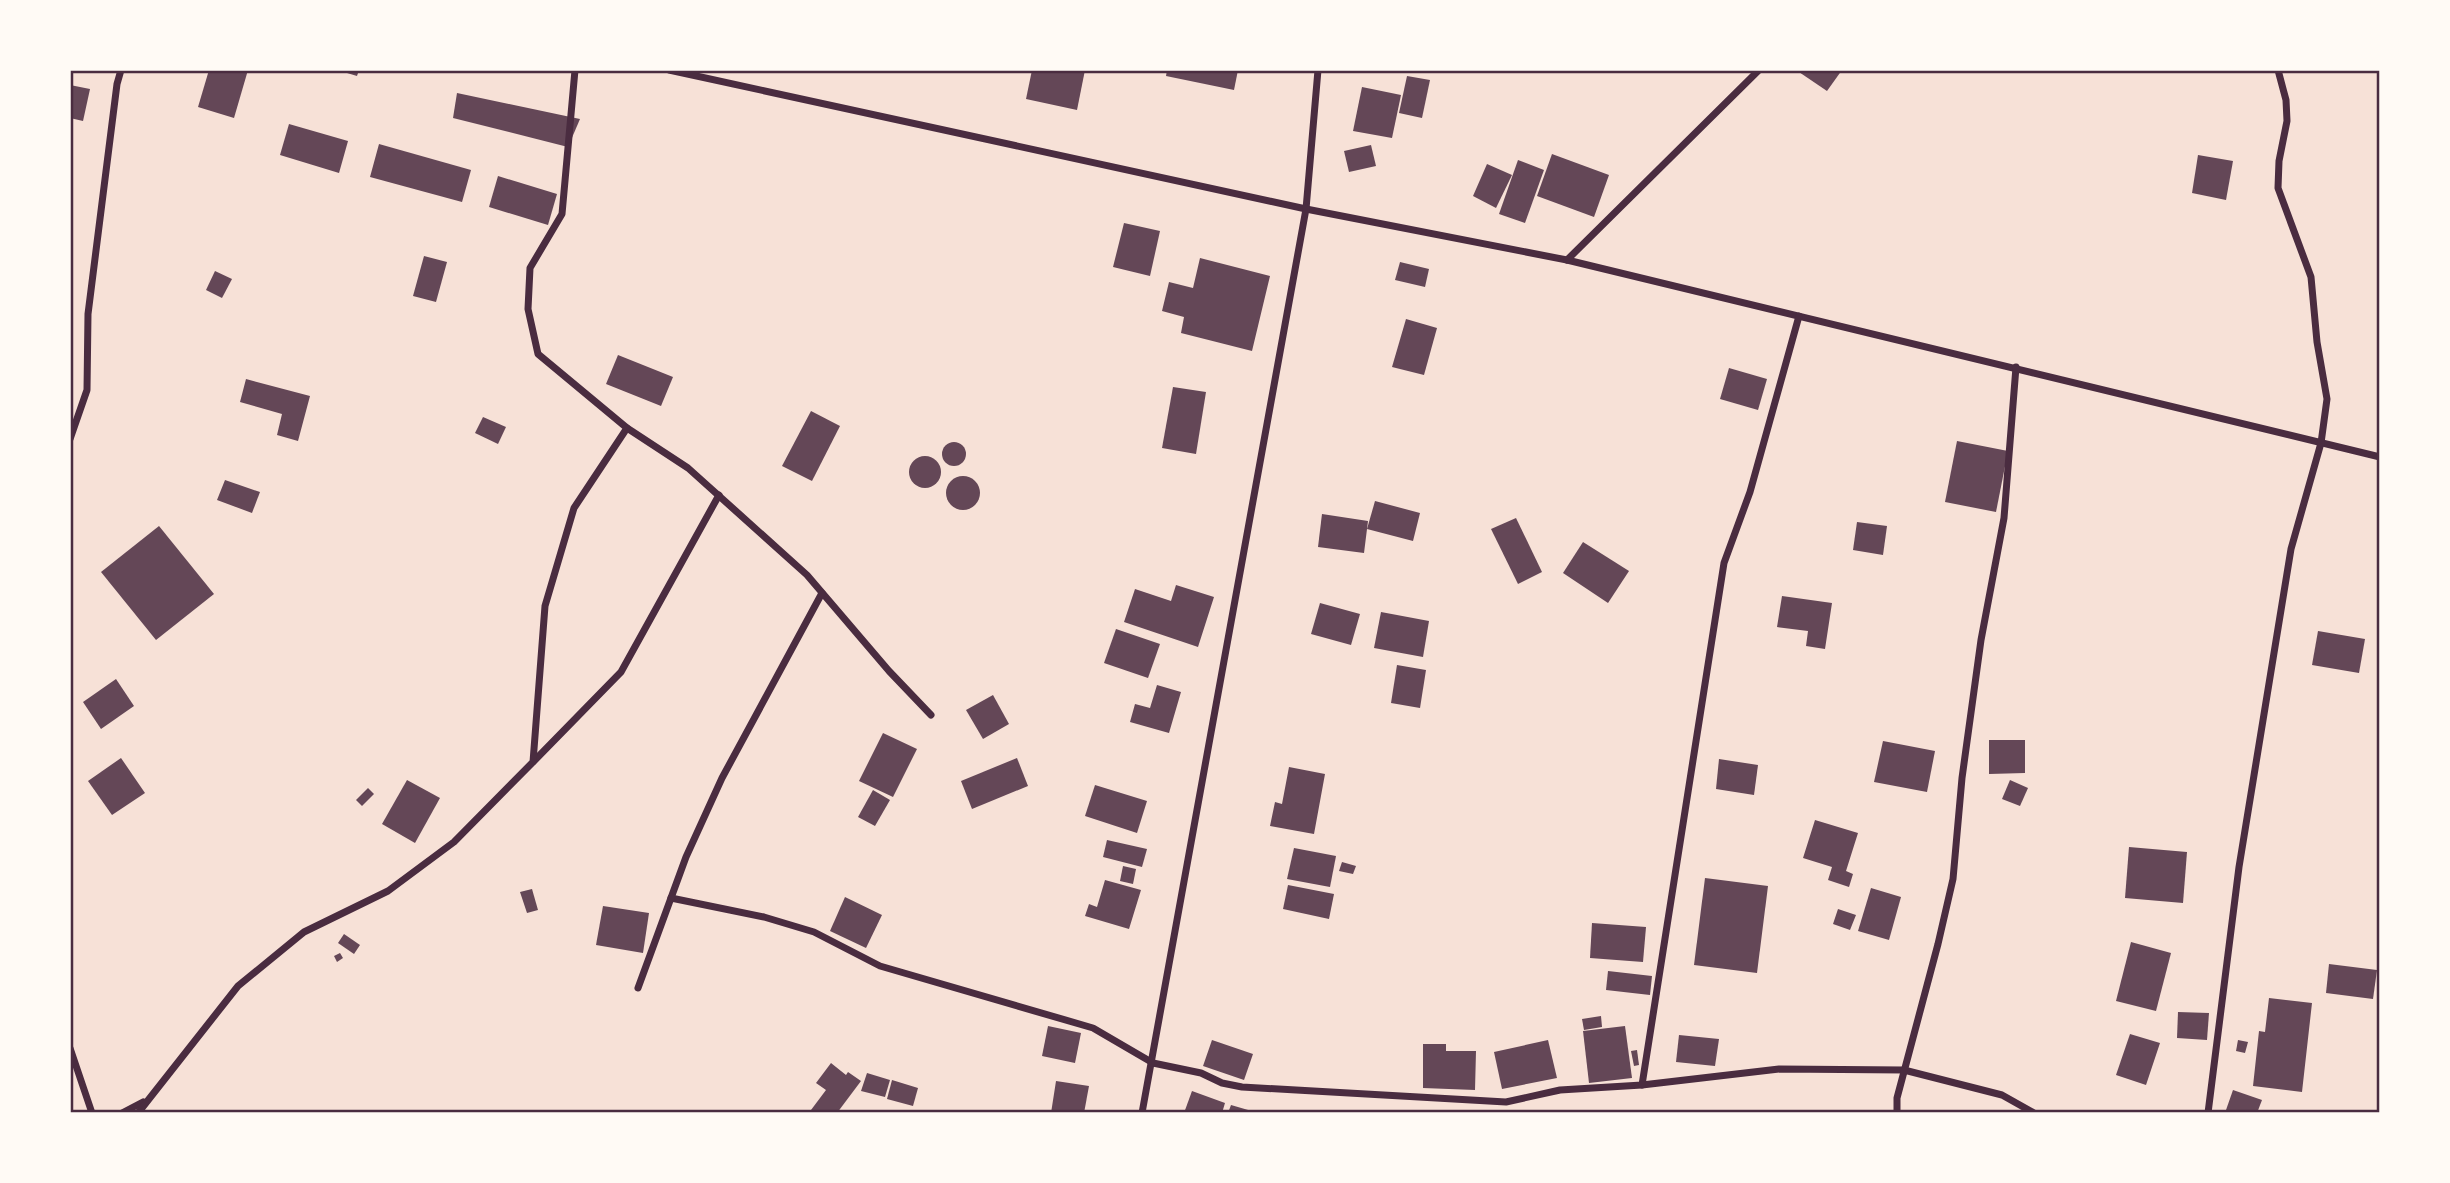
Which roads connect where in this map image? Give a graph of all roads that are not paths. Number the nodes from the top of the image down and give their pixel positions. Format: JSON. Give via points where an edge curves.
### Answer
{"nodes":[{"id":1,"x":121,"y":70,"type":"edge"},
{"id":2,"x":575,"y":70,"type":"edge"},
{"id":3,"x":669,"y":70,"type":"edge"},
{"id":4,"x":1318,"y":70,"type":"edge"},
{"id":5,"x":1759,"y":70,"type":"edge"},
{"id":6,"x":2278,"y":70,"type":"edge"},
{"id":7,"x":1306,"y":209,"type":"junction"},
{"id":8,"x":1567,"y":260,"type":"junction"},
{"id":9,"x":1800,"y":316,"type":"junction"},
{"id":10,"x":2016,"y":367,"type":"junction"},
{"id":11,"x":627,"y":428,"type":"junction"},
{"id":12,"x":70,"y":439,"type":"edge"},
{"id":13,"x":2321,"y":443,"type":"junction"},
{"id":14,"x":2380,"y":457,"type":"edge"},
{"id":15,"x":719,"y":495,"type":"junction"},
{"id":16,"x":822,"y":593,"type":"junction"},
{"id":17,"x":931,"y":715,"type":"dead end"},
{"id":18,"x":533,"y":762,"type":"junction"},
{"id":19,"x":671,"y":898,"type":"junction"},
{"id":20,"x":638,"y":988,"type":"dead end"},
{"id":21,"x":70,"y":1048,"type":"edge"},
{"id":22,"x":1153,"y":1063,"type":"junction"},
{"id":23,"x":1904,"y":1070,"type":"junction"},
{"id":24,"x":1642,"y":1085,"type":"junction"},
{"id":25,"x":146,"y":1100,"type":"junction"},
{"id":26,"x":92,"y":1113,"type":"edge"},
{"id":27,"x":122,"y":1113,"type":"edge"},
{"id":28,"x":138,"y":1113,"type":"edge"},
{"id":29,"x":1142,"y":1113,"type":"edge"},
{"id":30,"x":1897,"y":1113,"type":"edge"},
{"id":31,"x":2034,"y":1113,"type":"edge"},
{"id":32,"x":2208,"y":1113,"type":"edge"}],
"edges":[{"from":1,"to":12,"type":"street","via":[[88,314],[87,390]]},
{"from":2,"to":11,"type":"street","via":[[562,214],[530,268],[528,309],[538,354]]},
{"from":3,"to":7,"type":"street"},
{"from":4,"to":7,"type":"street"},
{"from":5,"to":8,"type":"street"},
{"from":6,"to":13,"type":"street","via":[[2287,121],[2278,188],[2311,277],[2327,399]]},
{"from":7,"to":8,"type":"street"},
{"from":7,"to":22,"type":"street"},
{"from":8,"to":9,"type":"street"},
{"from":9,"to":10,"type":"street"},
{"from":9,"to":24,"type":"street","via":[[1750,492],[1724,563]]},
{"from":10,"to":13,"type":"street"},
{"from":10,"to":23,"type":"street","via":[[2004,518],[1981,640],[1953,879]]},
{"from":11,"to":15,"type":"street","via":[[688,468]]},
{"from":11,"to":18,"type":"street","via":[[574,508],[545,606]]},
{"from":13,"to":14,"type":"street"},
{"from":13,"to":32,"type":"street","via":[[2291,549],[2239,867]]},
{"from":15,"to":16,"type":"street"},
{"from":15,"to":18,"type":"street","via":[[621,672]]},
{"from":16,"to":17,"type":"street"},
{"from":16,"to":19,"type":"street","via":[[722,778]]},
{"from":18,"to":25,"type":"street","via":[[454,842],[388,891],[304,932],[238,986]]},
{"from":19,"to":20,"type":"street"},
{"from":19,"to":22,"type":"street","via":[[814,932],[880,966],[1093,1028]]},
{"from":21,"to":26,"type":"street"},
{"from":22,"to":24,"type":"street","via":[[1242,1087],[1426,1099],[1506,1102],[1560,1090]]},
{"from":22,"to":29,"type":"street"},
{"from":23,"to":24,"type":"street","via":[[1779,1069]]},
{"from":23,"to":30,"type":"street"},
{"from":23,"to":31,"type":"street","via":[[2002,1095]]},
{"from":25,"to":27,"type":"street"},
{"from":25,"to":28,"type":"street"}]}
